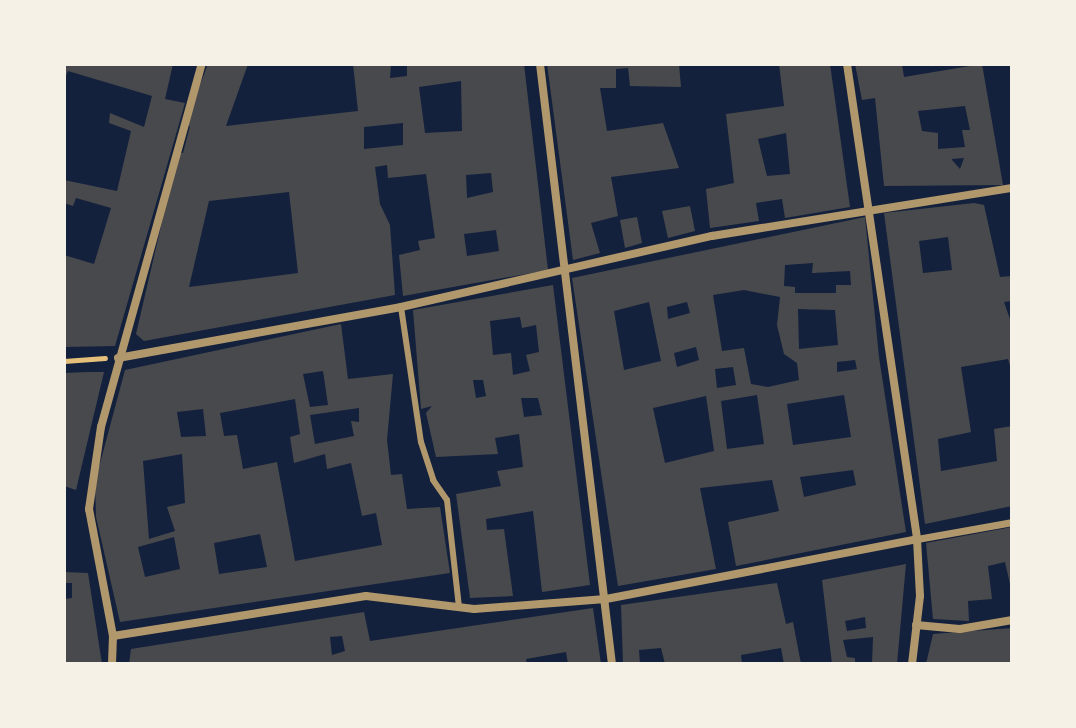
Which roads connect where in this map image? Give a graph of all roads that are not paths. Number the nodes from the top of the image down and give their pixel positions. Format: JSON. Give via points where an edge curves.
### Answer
{"nodes":[{"id":1,"x":202,"y":64,"type":"edge"},
{"id":2,"x":540,"y":64,"type":"edge"},
{"id":3,"x":847,"y":64,"type":"edge"},
{"id":4,"x":1012,"y":188,"type":"edge"},
{"id":5,"x":872,"y":208,"type":"junction"},
{"id":6,"x":563,"y":272,"type":"junction"},
{"id":7,"x":401,"y":307,"type":"junction"},
{"id":8,"x":118,"y":358,"type":"junction"},
{"id":9,"x":1012,"y":522,"type":"edge"},
{"id":10,"x":917,"y":539,"type":"junction"},
{"id":11,"x":606,"y":599,"type":"junction"},
{"id":12,"x":459,"y":607,"type":"junction"},
{"id":13,"x":1012,"y":620,"type":"edge"},
{"id":14,"x":916,"y":625,"type":"junction"},
{"id":15,"x":113,"y":636,"type":"junction"},
{"id":16,"x":112,"y":664,"type":"edge"},
{"id":17,"x":612,"y":664,"type":"edge"},
{"id":18,"x":912,"y":664,"type":"edge"}],
"edges":[{"from":1,"to":8,"type":"street"},
{"from":2,"to":6,"type":"street"},
{"from":3,"to":5,"type":"street"},
{"from":4,"to":5,"type":"street"},
{"from":5,"to":6,"type":"street","via":[[712,236]]},
{"from":5,"to":10,"type":"street"},
{"from":6,"to":7,"type":"street"},
{"from":6,"to":11,"type":"street"},
{"from":7,"to":8,"type":"street"},
{"from":7,"to":12,"type":"lane","via":[[421,442],[433,480],[447,500]]},
{"from":8,"to":15,"type":"street","via":[[89,509]]},
{"from":9,"to":10,"type":"street"},
{"from":10,"to":11,"type":"street"},
{"from":10,"to":14,"type":"street"},
{"from":11,"to":12,"type":"street"},
{"from":11,"to":17,"type":"street"},
{"from":12,"to":15,"type":"street","via":[[366,596]]},
{"from":13,"to":14,"type":"street","via":[[960,629]]},
{"from":14,"to":18,"type":"street"},
{"from":15,"to":16,"type":"street"}]}
